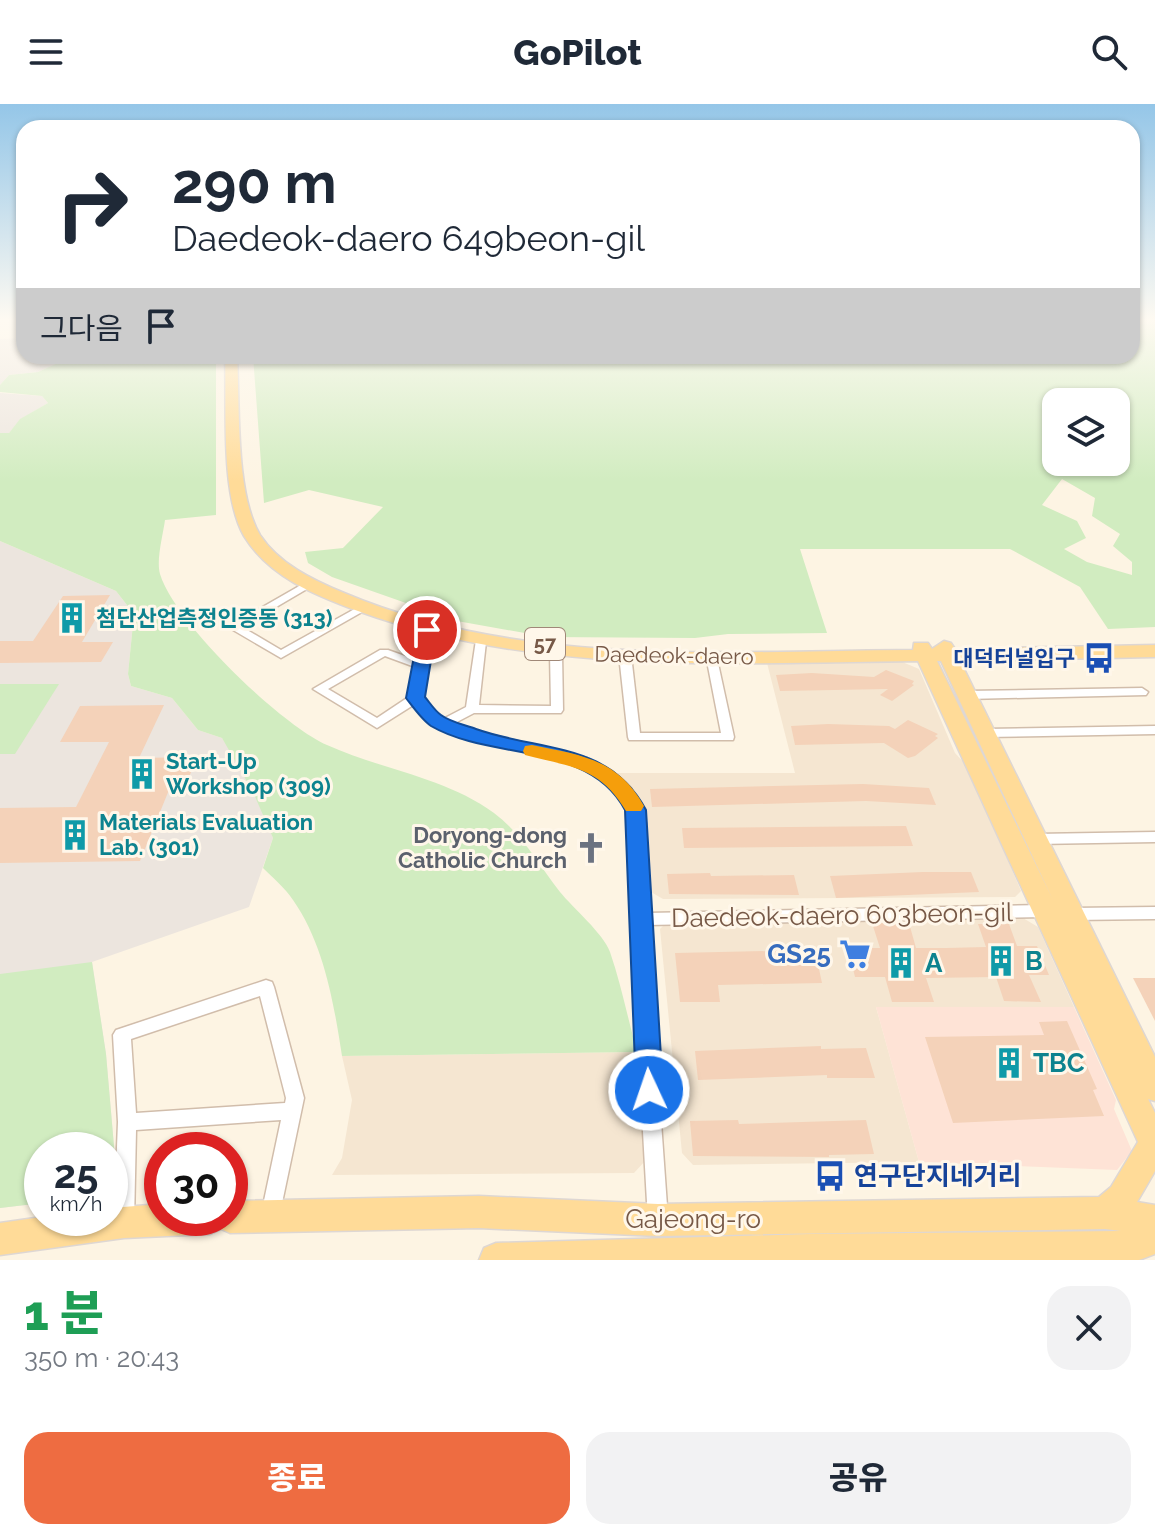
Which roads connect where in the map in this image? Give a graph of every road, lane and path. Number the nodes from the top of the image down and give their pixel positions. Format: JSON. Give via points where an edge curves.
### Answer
{"nodes":[{"id":1,"x":232,"y":374,"type":"edge"},
{"id":2,"x":241,"y":374,"type":"edge"},
{"id":3,"x":308,"y":584,"type":"junction"},
{"id":4,"x":364,"y":608,"type":"junction"},
{"id":5,"x":427,"y":630,"type":"junction"},
{"id":6,"x":480,"y":642,"type":"junction"},
{"id":7,"x":1155,"y":643,"type":"edge"},
{"id":8,"x":1155,"y":651,"type":"edge"},
{"id":9,"x":935,"y":652,"type":"junction"},
{"id":10,"x":556,"y":653,"type":"junction"},
{"id":11,"x":625,"y":655,"type":"junction"},
{"id":12,"x":712,"y":656,"type":"junction"},
{"id":13,"x":420,"y":665,"type":"junction"},
{"id":14,"x":1142,"y":692,"type":"dead end"},
{"id":15,"x":967,"y":695,"type":"junction"},
{"id":16,"x":416,"y":698,"type":"junction"},
{"id":17,"x":472,"y":709,"type":"junction"},
{"id":18,"x":444,"y":724,"type":"junction"},
{"id":19,"x":1155,"y":730,"type":"edge"},
{"id":20,"x":985,"y":733,"type":"junction"},
{"id":21,"x":1155,"y":837,"type":"edge"},
{"id":22,"x":1036,"y":839,"type":"junction"},
{"id":23,"x":1045,"y":911,"type":"junction"},
{"id":24,"x":1155,"y":913,"type":"edge"},
{"id":25,"x":1072,"y":914,"type":"junction"},
{"id":26,"x":639,"y":919,"type":"junction"},
{"id":27,"x":1155,"y":1088,"type":"edge"},
{"id":28,"x":292,"y":1111,"type":"junction"},
{"id":29,"x":127,"y":1122,"type":"junction"},
{"id":30,"x":127,"y":1132,"type":"edge"},
{"id":31,"x":1154,"y":1145,"type":"edge"},
{"id":32,"x":1105,"y":1213,"type":"junction"},
{"id":33,"x":271,"y":1215,"type":"junction"},
{"id":34,"x":248,"y":1216,"type":"edge"},
{"id":35,"x":658,"y":1220,"type":"junction"},
{"id":36,"x":1155,"y":1221,"type":"edge"},
{"id":37,"x":24,"y":1236,"type":"edge"},
{"id":38,"x":1155,"y":1238,"type":"edge"},
{"id":39,"x":0,"y":1239,"type":"edge"},
{"id":40,"x":955,"y":1254,"type":"edge"},
{"id":41,"x":812,"y":1255,"type":"edge"},
{"id":42,"x":678,"y":1257,"type":"edge"},
{"id":43,"x":496,"y":1260,"type":"edge"}],
"edges":[{"from":1,"to":3,"type":"main road","name":"Daedeok-daero","number":"57","via":[[240,512],[261,551]]},
{"from":2,"to":9,"type":"main road","name":"Daedeok-daero","number":"57","via":[[253,517],[275,549],[338,590],[439,625],[531,643]]},
{"from":3,"to":4,"type":"main road","name":"Daedeok-daero","number":"57"},
{"from":3,"to":4,"type":"street","via":[[234,627],[281,655]]},
{"from":4,"to":5,"type":"main road","name":"Daedeok-daero","number":"57"},
{"from":5,"to":6,"type":"main road","name":"Daedeok-daero","number":"57"},
{"from":5,"to":13,"type":"street"},
{"from":6,"to":10,"type":"main road","name":"Daedeok-daero","number":"57"},
{"from":6,"to":17,"type":"street"},
{"from":7,"to":9,"type":"main road"},
{"from":8,"to":9,"type":"main road"},
{"from":9,"to":12,"type":"main road","name":"Daedeok-daero","number":"57"},
{"from":9,"to":15,"type":"main road"},
{"from":9,"to":23,"type":"main road"},
{"from":10,"to":11,"type":"main road","name":"Daedeok-daero","number":"57"},
{"from":10,"to":17,"type":"street","via":[[557,710]]},
{"from":11,"to":12,"type":"main road","name":"Daedeok-daero","number":"57"},
{"from":11,"to":12,"type":"street","via":[[634,737],[728,737]]},
{"from":13,"to":16,"type":"street"},
{"from":13,"to":16,"type":"street","via":[[384,652],[319,689],[377,724]]},
{"from":14,"to":15,"type":"street"},
{"from":15,"to":20,"type":"main road"},
{"from":16,"to":18,"type":"street"},
{"from":17,"to":18,"type":"street"},
{"from":18,"to":26,"type":"street","via":[[582,761],[626,791],[639,823]]},
{"from":19,"to":20,"type":"street"},
{"from":20,"to":22,"type":"main road"},
{"from":21,"to":22,"type":"street"},
{"from":22,"to":25,"type":"main road"},
{"from":23,"to":26,"type":"street","name":"Daedeok-daero 603beon-gil"},
{"from":23,"to":31,"type":"main road"},
{"from":24,"to":25,"type":"street"},
{"from":25,"to":27,"type":"main road"},
{"from":26,"to":35,"type":"street"},
{"from":28,"to":29,"type":"street"},
{"from":28,"to":29,"type":"street","via":[[295,1098],[266,987],[122,1035]]},
{"from":28,"to":33,"type":"street"},
{"from":29,"to":30,"type":"street"},
{"from":31,"to":32,"type":"main road","via":[[1122,1198]]},
{"from":32,"to":35,"type":"main road","name":"Gajeong-ro"},
{"from":32,"to":36,"type":"main road","name":"Gajeong-ro"},
{"from":33,"to":34,"type":"main road","name":"Gajeong-ro"},
{"from":33,"to":35,"type":"main road","name":"Gajeong-ro","via":[[479,1212]]},
{"from":37,"to":39,"type":"main road"},
{"from":38,"to":40,"type":"main road","name":"Gajeong-ro","via":[[1126,1248]]},
{"from":40,"to":41,"type":"main road","name":"Gajeong-ro"},
{"from":41,"to":42,"type":"main road","name":"Gajeong-ro"},
{"from":42,"to":43,"type":"main road","name":"Gajeong-ro"}]}
